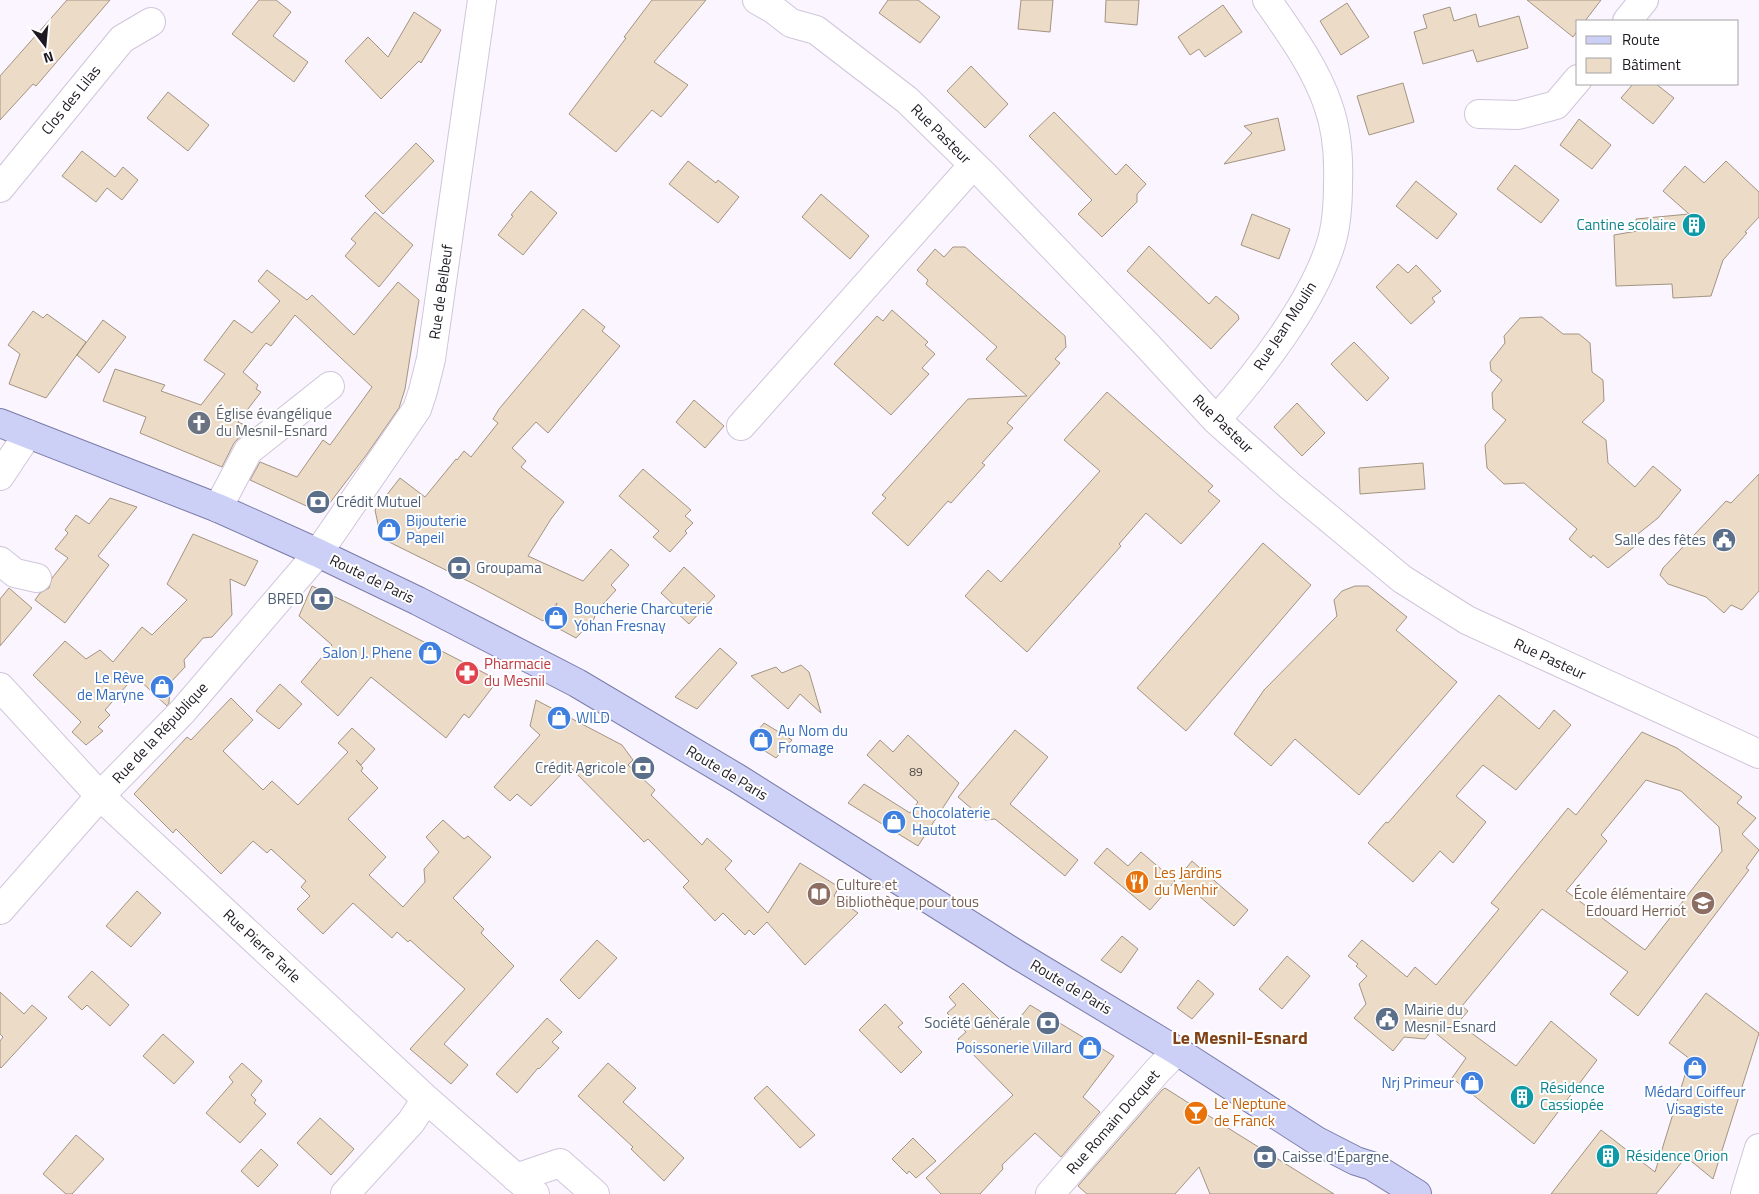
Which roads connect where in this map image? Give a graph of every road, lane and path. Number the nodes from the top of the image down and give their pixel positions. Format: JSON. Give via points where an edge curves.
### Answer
{"nodes":[{"id":1,"x":482,"y":0,"type":"edge"},
{"id":2,"x":756,"y":0,"type":"edge"},
{"id":3,"x":1268,"y":0,"type":"edge"},
{"id":4,"x":1644,"y":0,"type":"edge"},
{"id":5,"x":1628,"y":20,"type":"edge"},
{"id":6,"x":151,"y":22,"type":"dead end"},
{"id":7,"x":1576,"y":81,"type":"edge"},
{"id":8,"x":1479,"y":114,"type":"dead end"},
{"id":9,"x":972,"y":165,"type":"junction"},
{"id":10,"x":0,"y":188,"type":"edge"},
{"id":11,"x":330,"y":386,"type":"dead end"},
{"id":12,"x":1216,"y":420,"type":"junction"},
{"id":13,"x":0,"y":423,"type":"edge"},
{"id":14,"x":741,"y":426,"type":"dead end"},
{"id":15,"x":28,"y":434,"type":"junction"},
{"id":16,"x":0,"y":476,"type":"edge"},
{"id":17,"x":218,"y":508,"type":"junction"},
{"id":18,"x":318,"y":553,"type":"junction"},
{"id":19,"x":0,"y":561,"type":"edge"},
{"id":20,"x":37,"y":578,"type":"dead end"},
{"id":21,"x":2,"y":688,"type":"edge"},
{"id":22,"x":1759,"y":754,"type":"edge"},
{"id":23,"x":100,"y":796,"type":"junction"},
{"id":24,"x":0,"y":910,"type":"edge"},
{"id":25,"x":1177,"y":1051,"type":"junction"},
{"id":26,"x":426,"y":1099,"type":"junction"},
{"id":27,"x":1759,"y":1148,"type":"edge"},
{"id":28,"x":526,"y":1186,"type":"edge"},
{"id":29,"x":345,"y":1194,"type":"edge"},
{"id":30,"x":595,"y":1194,"type":"edge"},
{"id":31,"x":1050,"y":1194,"type":"edge"},
{"id":32,"x":1417,"y":1194,"type":"edge"},
{"id":33,"x":1744,"y":1194,"type":"edge"}],
"edges":[{"from":1,"to":18,"type":"street","name":"Rue de Belbeuf","via":[[424,391],[417,409]]},
{"from":2,"to":9,"type":"street","name":"Rue Pasteur","via":[[791,23],[816,30],[907,100]]},
{"from":3,"to":12,"type":"street","name":"Rue Jean Moulin","via":[[1316,76],[1328,105],[1339,163],[1337,206],[1333,238],[1301,306],[1242,391]]},
{"from":4,"to":5,"type":"street"},
{"from":6,"to":10,"type":"street","name":"Clos des Lilas","via":[[122,38]]},
{"from":7,"to":8,"type":"street","via":[[1556,104],[1518,115]]},
{"from":9,"to":12,"type":"street","name":"Rue Pasteur"},
{"from":9,"to":14,"type":"street"},
{"from":11,"to":17,"type":"street","via":[[248,451]]},
{"from":12,"to":22,"type":"street","name":"Rue Pasteur","via":[[1402,579],[1467,620]]},
{"from":13,"to":15,"type":"main road","name":"Route de Paris"},
{"from":15,"to":16,"type":"street"},
{"from":15,"to":17,"type":"main road","name":"Route de Paris"},
{"from":17,"to":18,"type":"main road","name":"Route de Paris"},
{"from":18,"to":23,"type":"street","name":"Rue de la République","via":[[182,711]]},
{"from":18,"to":25,"type":"main road","name":"Route de Paris","via":[[577,684],[737,778]]},
{"from":19,"to":20,"type":"street","via":[[14,574]]},
{"from":21,"to":23,"type":"street","name":"Rue Pierre Tarle"},
{"from":23,"to":24,"type":"street","name":"Rue de la République"},
{"from":23,"to":26,"type":"street","name":"Rue Pierre Tarle"},
{"from":25,"to":31,"type":"street","name":"Rue Romain Docquet"},
{"from":25,"to":32,"type":"main road","name":"Route de Paris","via":[[1317,1141],[1372,1166]]},
{"from":26,"to":28,"type":"street","name":"Rue Pierre Tarle"},
{"from":26,"to":29,"type":"street","via":[[411,1122]]},
{"from":27,"to":33,"type":"street"},
{"from":28,"to":30,"type":"street","via":[[560,1163]]}]}
